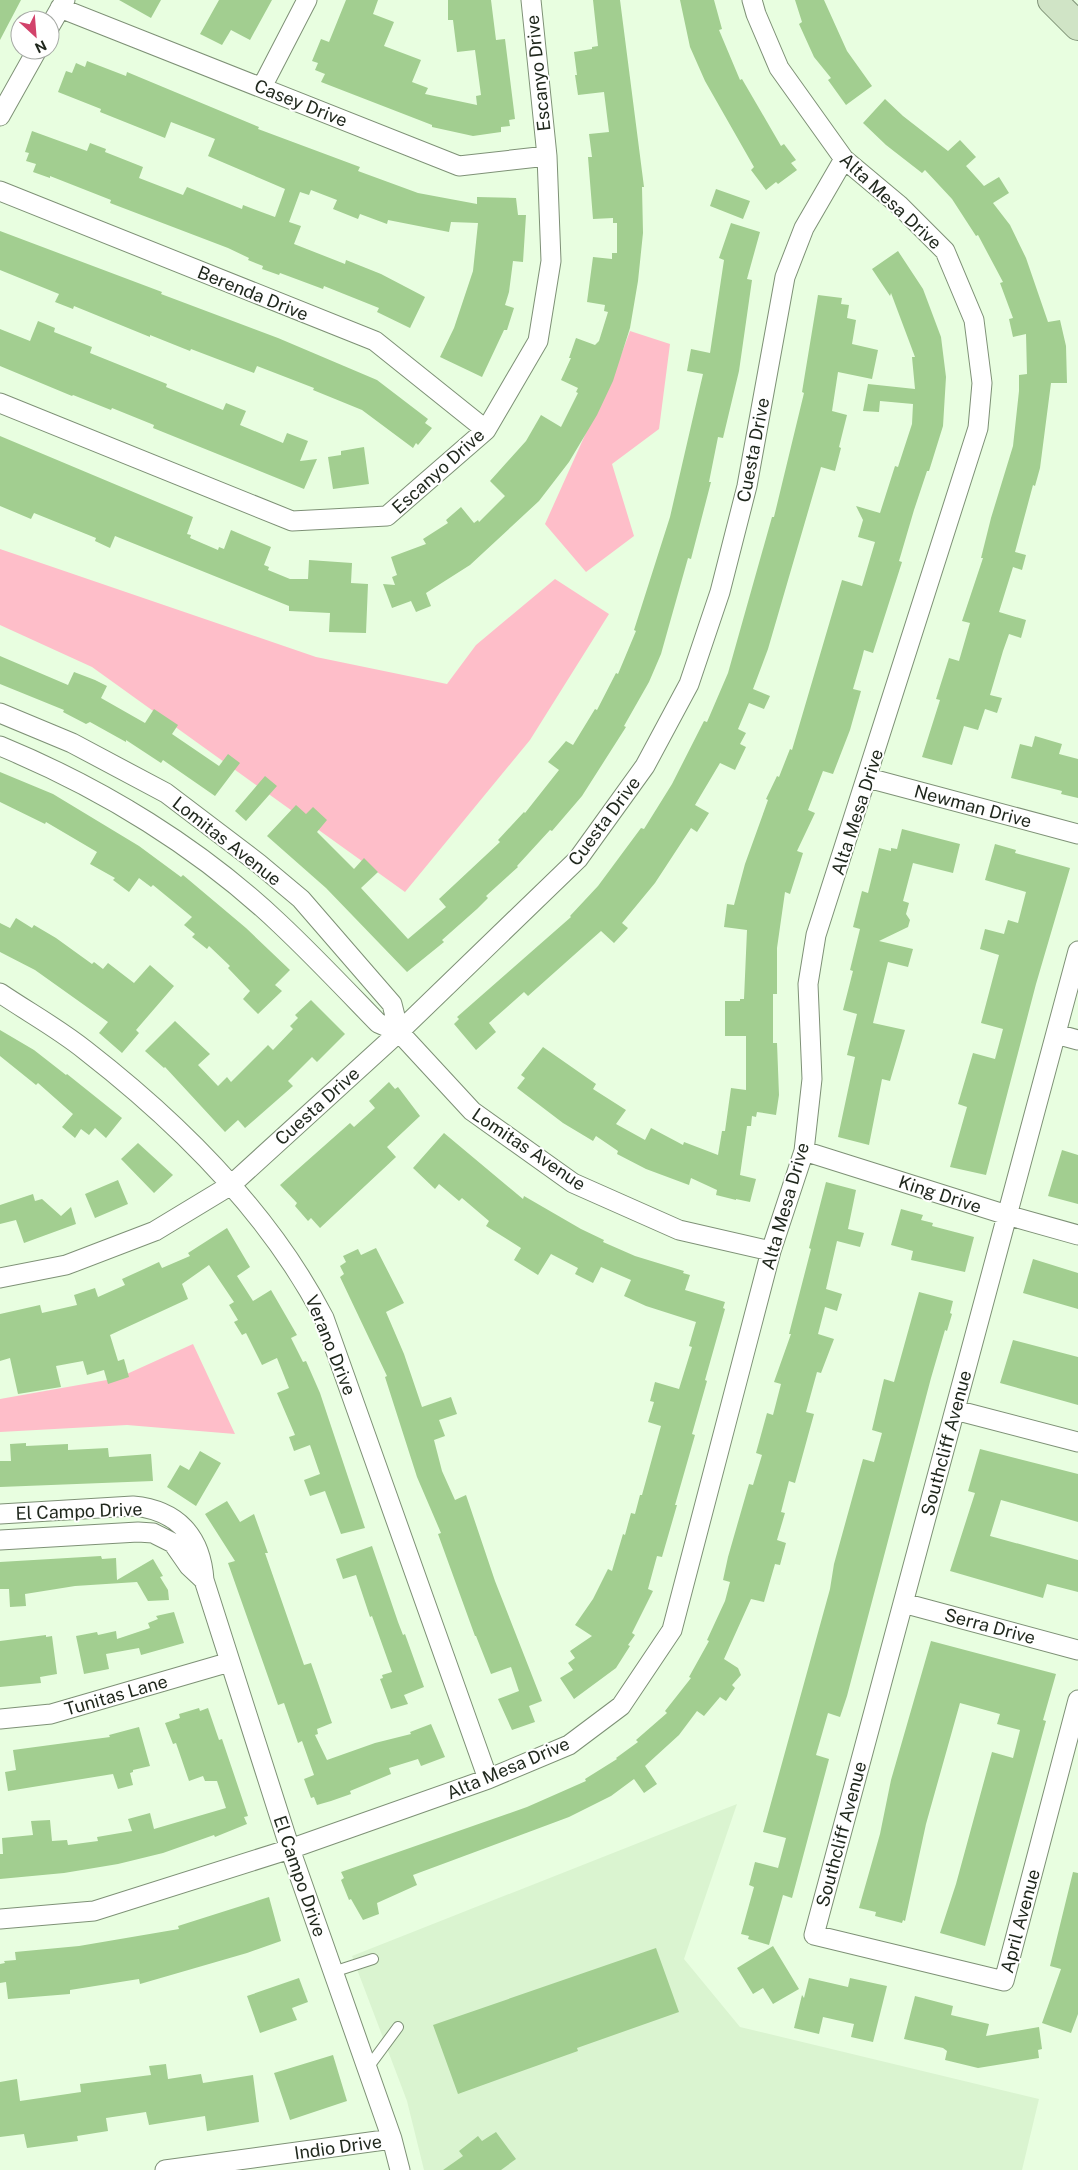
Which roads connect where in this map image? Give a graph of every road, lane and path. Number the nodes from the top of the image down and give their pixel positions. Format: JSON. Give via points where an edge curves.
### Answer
{"nodes":[{"id":1,"x":307,"y":0,"type":"edge"},
{"id":2,"x":531,"y":0,"type":"edge"},
{"id":3,"x":752,"y":0,"type":"edge"},
{"id":4,"x":1052,"y":0,"type":"edge"},
{"id":5,"x":62,"y":4,"type":"edge"},
{"id":6,"x":1078,"y":26,"type":"edge"},
{"id":7,"x":31,"y":60,"type":"edge"},
{"id":8,"x":262,"y":87,"type":"junction"},
{"id":9,"x":0,"y":116,"type":"edge"},
{"id":10,"x":547,"y":156,"type":"junction"},
{"id":11,"x":844,"y":159,"type":"junction"},
{"id":12,"x":0,"y":191,"type":"edge"},
{"id":13,"x":0,"y":403,"type":"edge"},
{"id":14,"x":486,"y":430,"type":"junction"},
{"id":15,"x":0,"y":713,"type":"edge"},
{"id":16,"x":0,"y":746,"type":"edge"},
{"id":17,"x":868,"y":778,"type":"junction"},
{"id":18,"x":1078,"y":834,"type":"edge"},
{"id":19,"x":1078,"y":951,"type":"edge"},
{"id":20,"x":0,"y":993,"type":"edge"},
{"id":21,"x":399,"y":1032,"type":"junction"},
{"id":22,"x":1056,"y":1034,"type":"junction"},
{"id":23,"x":1078,"y":1040,"type":"edge"},
{"id":24,"x":804,"y":1151,"type":"junction"},
{"id":25,"x":231,"y":1185,"type":"junction"},
{"id":26,"x":1007,"y":1216,"type":"junction"},
{"id":27,"x":1078,"y":1235,"type":"edge"},
{"id":28,"x":771,"y":1250,"type":"junction"},
{"id":29,"x":0,"y":1278,"type":"edge"},
{"id":30,"x":955,"y":1410,"type":"junction"},
{"id":31,"x":1078,"y":1442,"type":"edge"},
{"id":32,"x":0,"y":1514,"type":"edge"},
{"id":33,"x":0,"y":1540,"type":"edge"},
{"id":34,"x":204,"y":1580,"type":"junction"},
{"id":35,"x":903,"y":1603,"type":"junction"},
{"id":36,"x":1078,"y":1650,"type":"edge"},
{"id":37,"x":230,"y":1662,"type":"junction"},
{"id":38,"x":1078,"y":1700,"type":"edge"},
{"id":39,"x":0,"y":1719,"type":"edge"},
{"id":40,"x":488,"y":1779,"type":"junction"},
{"id":41,"x":290,"y":1848,"type":"junction"},
{"id":42,"x":0,"y":1919,"type":"edge"},
{"id":43,"x":814,"y":1935,"type":"joint"},
{"id":44,"x":373,"y":1959,"type":"dead end"},
{"id":45,"x":333,"y":1972,"type":"junction"},
{"id":46,"x":398,"y":2027,"type":"dead end"},
{"id":47,"x":367,"y":2069,"type":"junction"},
{"id":48,"x":392,"y":2139,"type":"junction"},
{"id":49,"x":165,"y":2170,"type":"edge"},
{"id":50,"x":400,"y":2170,"type":"edge"}],
"edges":[{"from":1,"to":8,"type":"street"},
{"from":2,"to":10,"type":"street","name":"Escanyo Drive"},
{"from":3,"to":11,"type":"street","name":"Alta Mesa Drive","via":[[779,68]]},
{"from":4,"to":6,"type":"main road"},
{"from":5,"to":8,"type":"street","name":"Casey Drive"},
{"from":7,"to":9,"type":"street"},
{"from":8,"to":10,"type":"street","name":"Casey Drive","via":[[459,166]]},
{"from":10,"to":14,"type":"street","name":"Escanyo Drive","via":[[551,261],[538,341]]},
{"from":11,"to":17,"type":"street","name":"Alta Mesa Drive","via":[[900,206],[944,251],[974,320],[982,383],[978,428]]},
{"from":11,"to":21,"type":"street","name":"Cuesta Drive","via":[[804,228],[785,278],[747,486],[720,592],[688,684],[645,766],[578,859]]},
{"from":12,"to":14,"type":"street","name":"Berenda Drive","via":[[374,342]]},
{"from":13,"to":14,"type":"street","name":"Escanyo Drive","via":[[292,521],[387,516]]},
{"from":15,"to":21,"type":"street","name":"Lomitas Avenue","via":[[72,743],[166,793],[258,863],[301,899],[392,1004]]},
{"from":16,"to":21,"type":"street","name":"Lomitas Avenue","via":[[144,819],[206,863],[280,923],[378,1023]]},
{"from":17,"to":18,"type":"street","name":"Newman Drive"},
{"from":17,"to":24,"type":"street","name":"Alta Mesa Drive","via":[[816,935],[808,984],[812,1079]]},
{"from":19,"to":22,"type":"street","name":"Southcliff Avenue"},
{"from":20,"to":25,"type":"street","name":"Verano Drive","via":[[84,1049],[161,1114]]},
{"from":21,"to":25,"type":"street","name":"Cuesta Drive"},
{"from":21,"to":28,"type":"street","name":"Lomitas Avenue","via":[[472,1112],[573,1183],[679,1230]]},
{"from":22,"to":23,"type":"street"},
{"from":22,"to":26,"type":"street","name":"Southcliff Avenue"},
{"from":24,"to":26,"type":"street","name":"King Drive"},
{"from":24,"to":28,"type":"street","name":"Alta Mesa Drive"},
{"from":25,"to":29,"type":"street","name":"Cuesta Drive","via":[[155,1231],[66,1265]]},
{"from":25,"to":40,"type":"street","name":"Verano Drive","via":[[303,1278],[324,1318]]},
{"from":26,"to":27,"type":"street","name":"King Drive"},
{"from":26,"to":30,"type":"street","name":"Southcliff Avenue"},
{"from":28,"to":40,"type":"street","name":"Alta Mesa Drive","via":[[672,1630],[621,1706],[569,1745]]},
{"from":30,"to":31,"type":"street"},
{"from":30,"to":35,"type":"street","name":"Southcliff Avenue"},
{"from":32,"to":34,"type":"street","name":"El Campo Drive","via":[[133,1506],[152,1508],[170,1516],[189,1533],[203,1559]]},
{"from":33,"to":34,"type":"street","name":"El Campo Drive","via":[[154,1533],[172,1543],[188,1566]]},
{"from":34,"to":37,"type":"street","name":"El Campo Drive"},
{"from":35,"to":36,"type":"street","name":"Serra Drive"},
{"from":35,"to":43,"type":"street","name":"Southcliff Avenue"},
{"from":37,"to":39,"type":"street","name":"Tunitas Lane","via":[[51,1714]]},
{"from":37,"to":41,"type":"street","name":"El Campo Drive"},
{"from":38,"to":43,"type":"street","name":"April Avenue","via":[[1004,1981]]},
{"from":40,"to":41,"type":"street","name":"Alta Mesa Drive"},
{"from":41,"to":42,"type":"street","name":"Alta Mesa Drive","via":[[94,1911]]},
{"from":41,"to":45,"type":"street","name":"El Campo Drive"},
{"from":44,"to":45,"type":"lane"},
{"from":45,"to":47,"type":"street","name":"El Campo Drive"},
{"from":46,"to":47,"type":"lane"},
{"from":47,"to":48,"type":"street","name":"El Campo Drive"},
{"from":48,"to":49,"type":"street","name":"Indio Drive"},
{"from":48,"to":50,"type":"street","name":"El Campo Drive"}]}
